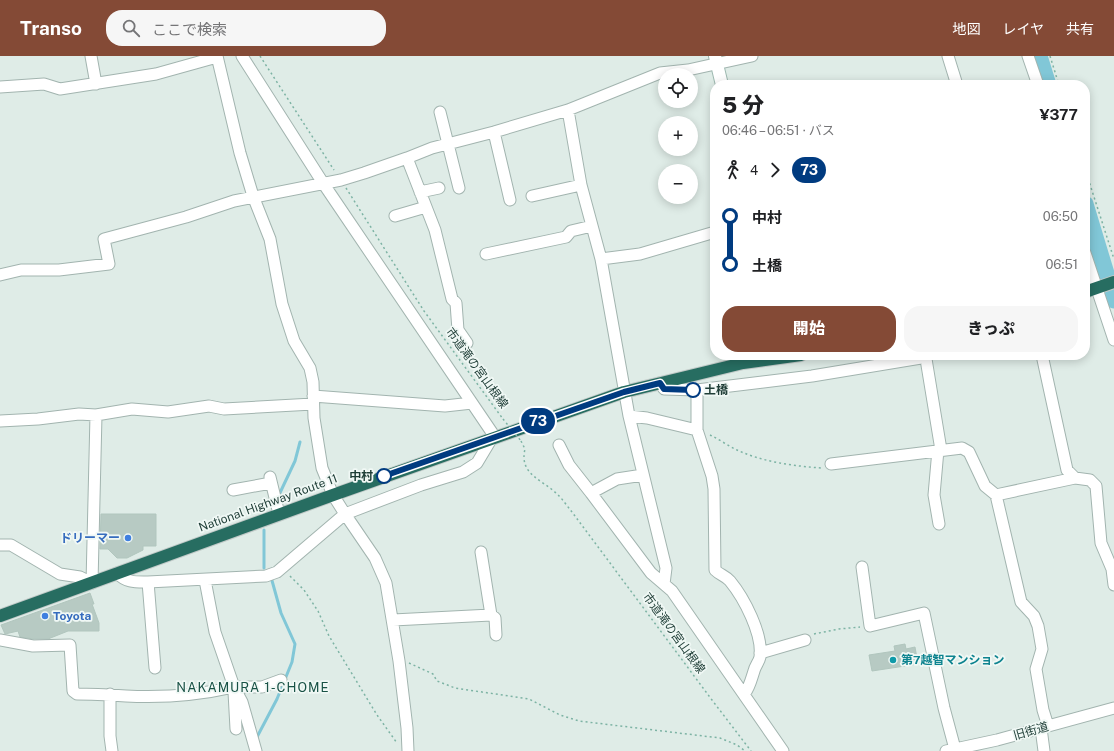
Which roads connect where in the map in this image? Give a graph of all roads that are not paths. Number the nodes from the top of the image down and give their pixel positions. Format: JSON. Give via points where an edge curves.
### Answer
{"nodes":[{"id":1,"x":91,"y":56,"type":"edge"},
{"id":2,"x":217,"y":56,"type":"edge"},
{"id":3,"x":242,"y":56,"type":"edge"},
{"id":4,"x":752,"y":56,"type":"edge"},
{"id":5,"x":948,"y":56,"type":"edge"},
{"id":6,"x":1028,"y":56,"type":"edge"},
{"id":7,"x":716,"y":60,"type":"edge"},
{"id":8,"x":721,"y":80,"type":"edge"},
{"id":9,"x":955,"y":80,"type":"edge"},
{"id":10,"x":1036,"y":80,"type":"edge"},
{"id":11,"x":96,"y":84,"type":"junction"},
{"id":12,"x":0,"y":87,"type":"edge"},
{"id":13,"x":568,"y":110,"type":"junction"},
{"id":14,"x":440,"y":112,"type":"dead end"},
{"id":15,"x":494,"y":132,"type":"junction"},
{"id":16,"x":448,"y":144,"type":"junction"},
{"id":17,"x":407,"y":158,"type":"junction"},
{"id":18,"x":323,"y":183,"type":"junction"},
{"id":19,"x":581,"y":185,"type":"junction"},
{"id":20,"x":439,"y":188,"type":"dead end"},
{"id":21,"x":459,"y":188,"type":"dead end"},
{"id":22,"x":420,"y":192,"type":"junction"},
{"id":23,"x":253,"y":196,"type":"junction"},
{"id":24,"x":532,"y":196,"type":"dead end"},
{"id":25,"x":510,"y":200,"type":"dead end"},
{"id":26,"x":426,"y":207,"type":"junction"},
{"id":27,"x":395,"y":216,"type":"dead end"},
{"id":28,"x":592,"y":226,"type":"junction"},
{"id":29,"x":710,"y":233,"type":"edge"},
{"id":30,"x":486,"y":254,"type":"dead end"},
{"id":31,"x":602,"y":259,"type":"junction"},
{"id":32,"x":1090,"y":265,"type":"edge"},
{"id":33,"x":0,"y":275,"type":"edge"},
{"id":34,"x":1099,"y":287,"type":"edge"},
{"id":35,"x":1114,"y":340,"type":"edge"},
{"id":36,"x":467,"y":343,"type":"dead end"},
{"id":37,"x":763,"y":360,"type":"edge"},
{"id":38,"x":915,"y":360,"type":"edge"},
{"id":39,"x":926,"y":360,"type":"edge"},
{"id":40,"x":1043,"y":360,"type":"edge"},
{"id":41,"x":660,"y":383,"type":"junction"},
{"id":42,"x":696,"y":390,"type":"junction"},
{"id":43,"x":624,"y":392,"type":"junction"},
{"id":44,"x":313,"y":400,"type":"junction"},
{"id":45,"x":472,"y":402,"type":"junction"},
{"id":46,"x":96,"y":415,"type":"junction"},
{"id":47,"x":629,"y":416,"type":"junction"},
{"id":48,"x":0,"y":421,"type":"edge"},
{"id":49,"x":697,"y":430,"type":"junction"},
{"id":50,"x":494,"y":437,"type":"junction"},
{"id":51,"x":559,"y":445,"type":"dead end"},
{"id":52,"x":940,"y":450,"type":"junction"},
{"id":53,"x":832,"y":464,"type":"road end"},
{"id":54,"x":643,"y":475,"type":"junction"},
{"id":55,"x":1075,"y":478,"type":"junction"},
{"id":56,"x":233,"y":490,"type":"dead end"},
{"id":57,"x":591,"y":493,"type":"junction"},
{"id":58,"x":333,"y":495,"type":"junction"},
{"id":59,"x":996,"y":495,"type":"junction"},
{"id":60,"x":277,"y":506,"type":"junction"},
{"id":61,"x":345,"y":514,"type":"junction"},
{"id":62,"x":939,"y":524,"type":"dead end"},
{"id":63,"x":0,"y":545,"type":"edge"},
{"id":64,"x":480,"y":552,"type":"dead end"},
{"id":65,"x":862,"y":567,"type":"dead end"},
{"id":66,"x":117,"y":573,"type":"junction"},
{"id":67,"x":205,"y":580,"type":"junction"},
{"id":68,"x":148,"y":582,"type":"junction"},
{"id":69,"x":92,"y":583,"type":"junction"},
{"id":70,"x":664,"y":584,"type":"junction"},
{"id":71,"x":1114,"y":585,"type":"edge"},
{"id":72,"x":491,"y":615,"type":"junction"},
{"id":73,"x":0,"y":616,"type":"edge"},
{"id":74,"x":394,"y":620,"type":"junction"},
{"id":75,"x":496,"y":635,"type":"dead end"},
{"id":76,"x":0,"y":640,"type":"edge"},
{"id":77,"x":805,"y":640,"type":"road end"},
{"id":78,"x":760,"y":653,"type":"junction"},
{"id":79,"x":155,"y":668,"type":"dead end"},
{"id":80,"x":282,"y":680,"type":"dead end"},
{"id":81,"x":234,"y":687,"type":"junction"},
{"id":82,"x":745,"y":693,"type":"junction"},
{"id":83,"x":110,"y":694,"type":"junction"},
{"id":84,"x":1114,"y":708,"type":"edge"},
{"id":85,"x":1045,"y":727,"type":"junction"},
{"id":86,"x":236,"y":729,"type":"dead end"},
{"id":87,"x":404,"y":749,"type":"edge"},
{"id":88,"x":951,"y":750,"type":"edge"},
{"id":89,"x":112,"y":751,"type":"edge"},
{"id":90,"x":256,"y":751,"type":"edge"},
{"id":91,"x":783,"y":751,"type":"edge"},
{"id":92,"x":1044,"y":751,"type":"edge"}],
"edges":[{"from":1,"to":11,"type":"street"},
{"from":2,"to":11,"type":"street","via":[[156,74]]},
{"from":2,"to":23,"type":"street"},
{"from":3,"to":18,"type":"street"},
{"from":4,"to":7,"type":"street"},
{"from":5,"to":9,"type":"street"},
{"from":6,"to":10,"type":"street"},
{"from":7,"to":8,"type":"street"},
{"from":7,"to":13,"type":"street","via":[[660,73]]},
{"from":11,"to":12,"type":"street","via":[[60,89],[44,84]]},
{"from":13,"to":15,"type":"street"},
{"from":13,"to":19,"type":"street"},
{"from":14,"to":16,"type":"street"},
{"from":15,"to":16,"type":"street"},
{"from":15,"to":25,"type":"street"},
{"from":16,"to":17,"type":"street"},
{"from":16,"to":21,"type":"street"},
{"from":17,"to":18,"type":"street","via":[[341,180]]},
{"from":17,"to":22,"type":"street"},
{"from":18,"to":23,"type":"street"},
{"from":18,"to":45,"type":"street"},
{"from":19,"to":24,"type":"street"},
{"from":19,"to":28,"type":"street"},
{"from":20,"to":22,"type":"street"},
{"from":22,"to":26,"type":"street"},
{"from":23,"to":33,"type":"street","via":[[104,239],[109,264],[59,270],[21,270]]},
{"from":23,"to":44,"type":"street","via":[[270,239],[279,292],[294,341],[310,368]]},
{"from":26,"to":27,"type":"street"},
{"from":26,"to":36,"type":"street","via":[[435,230],[452,299],[456,303],[458,330]]},
{"from":28,"to":30,"type":"street","via":[[571,231],[566,237]]},
{"from":28,"to":31,"type":"street"},
{"from":29,"to":31,"type":"street","via":[[640,254]]},
{"from":31,"to":43,"type":"street"},
{"from":32,"to":34,"type":"street"},
{"from":34,"to":35,"type":"street"},
{"from":37,"to":41,"type":"highway","name":"National Highway Route 11"},
{"from":38,"to":42,"type":"street"},
{"from":39,"to":52,"type":"street"},
{"from":40,"to":55,"type":"street","via":[[1067,470]]},
{"from":41,"to":42,"type":"street","via":[[664,389]]},
{"from":41,"to":43,"type":"highway","name":"National Highway Route 11"},
{"from":42,"to":49,"type":"street"},
{"from":43,"to":47,"type":"street"},
{"from":43,"to":50,"type":"highway","name":"National Highway Route 11"},
{"from":44,"to":45,"type":"street","via":[[445,406]]},
{"from":44,"to":46,"type":"street","via":[[224,409],[209,406],[168,412],[132,409]]},
{"from":44,"to":58,"type":"street","via":[[322,468]]},
{"from":45,"to":50,"type":"street"},
{"from":46,"to":48,"type":"street","via":[[78,414]]},
{"from":46,"to":69,"type":"street"},
{"from":47,"to":49,"type":"street"},
{"from":47,"to":54,"type":"street"},
{"from":49,"to":78,"type":"street","via":[[714,488],[716,570],[729,580],[752,617]]},
{"from":50,"to":58,"type":"highway","name":"National Highway Route 11"},
{"from":50,"to":61,"type":"street","via":[[477,463],[463,472]]},
{"from":51,"to":57,"type":"street","via":[[569,465]]},
{"from":52,"to":53,"type":"street"},
{"from":52,"to":59,"type":"street","via":[[962,448],[969,452],[985,486]]},
{"from":52,"to":62,"type":"street","via":[[934,495]]},
{"from":54,"to":57,"type":"street","via":[[617,479]]},
{"from":54,"to":70,"type":"street","via":[[666,568]]},
{"from":55,"to":59,"type":"street"},
{"from":55,"to":71,"type":"street","via":[[1090,480],[1096,486],[1101,543],[1112,569]]},
{"from":56,"to":60,"type":"street","via":[[271,480]]},
{"from":57,"to":70,"type":"street","via":[[651,573]]},
{"from":58,"to":60,"type":"highway","name":"National Highway Route 11"},
{"from":58,"to":61,"type":"street"},
{"from":59,"to":85,"type":"street","via":[[1021,602],[1034,616],[1038,626],[1042,649],[1036,670]]},
{"from":60,"to":66,"type":"highway","name":"National Highway Route 11"},
{"from":61,"to":67,"type":"street","via":[[277,572],[266,576]]},
{"from":61,"to":74,"type":"street","via":[[375,558],[386,583]]},
{"from":63,"to":69,"type":"street","via":[[11,545],[60,574],[80,577]]},
{"from":64,"to":72,"type":"street"},
{"from":65,"to":88,"type":"street","via":[[870,626],[924,613]]},
{"from":66,"to":68,"type":"street","via":[[129,581]]},
{"from":66,"to":69,"type":"highway","name":"National Highway Route 11"},
{"from":67,"to":68,"type":"street"},
{"from":67,"to":81,"type":"street","via":[[215,632]]},
{"from":68,"to":79,"type":"street"},
{"from":69,"to":73,"type":"highway","name":"National Highway Route 11"},
{"from":70,"to":82,"type":"street","via":[[681,603]]},
{"from":72,"to":74,"type":"street"},
{"from":72,"to":75,"type":"street","via":[[494,618]]},
{"from":74,"to":87,"type":"street","via":[[408,728]]},
{"from":76,"to":83,"type":"street","via":[[33,646],[70,646],[72,691],[77,694]]},
{"from":77,"to":78,"type":"street"},
{"from":78,"to":82,"type":"street","via":[[750,686]]},
{"from":80,"to":81,"type":"street","via":[[262,687]]},
{"from":81,"to":83,"type":"street","via":[[180,696],[139,697]]},
{"from":81,"to":86,"type":"street"},
{"from":81,"to":90,"type":"street","via":[[242,702]]},
{"from":82,"to":91,"type":"street"},
{"from":83,"to":89,"type":"street"},
{"from":84,"to":85,"type":"street","name":"旧街道"},
{"from":85,"to":88,"type":"street","name":"旧街道"},
{"from":85,"to":92,"type":"street"}]}
